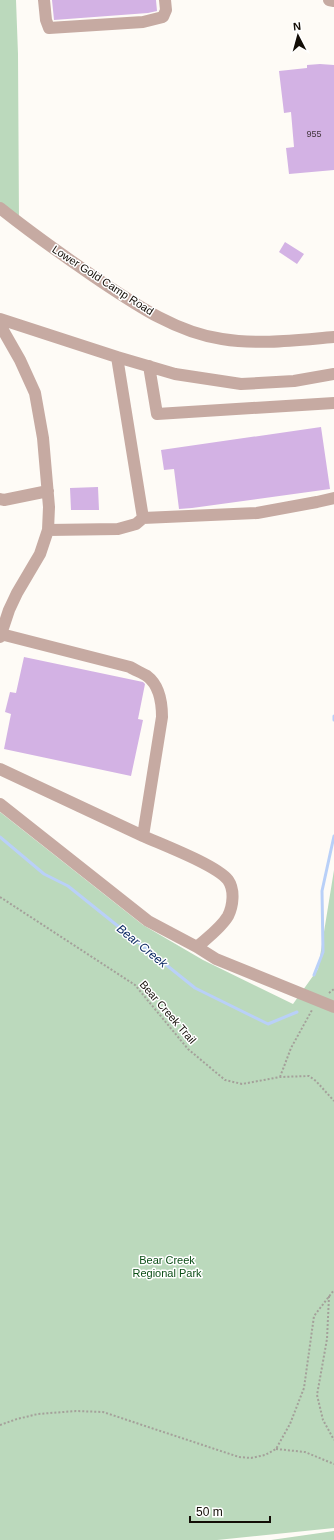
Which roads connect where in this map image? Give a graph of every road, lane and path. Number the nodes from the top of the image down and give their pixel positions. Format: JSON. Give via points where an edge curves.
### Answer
{"nodes":[{"id":1,"x":44,"y":0,"type":"edge"},
{"id":2,"x":165,"y":0,"type":"edge"},
{"id":3,"x":329,"y":0,"type":"edge"},
{"id":4,"x":334,"y":1,"type":"edge"},
{"id":5,"x":0,"y":208,"type":"edge"},
{"id":6,"x":0,"y":319,"type":"edge"},
{"id":7,"x":0,"y":325,"type":"edge"},
{"id":8,"x":334,"y":337,"type":"edge"},
{"id":9,"x":4,"y":338,"type":"edge"},
{"id":10,"x":117,"y":357,"type":"junction"},
{"id":11,"x":149,"y":366,"type":"junction"},
{"id":12,"x":334,"y":374,"type":"edge"},
{"id":13,"x":334,"y":403,"type":"edge"},
{"id":14,"x":48,"y":491,"type":"junction"},
{"id":15,"x":334,"y":498,"type":"edge"},
{"id":16,"x":0,"y":499,"type":"edge"},
{"id":17,"x":143,"y":518,"type":"junction"},
{"id":18,"x":48,"y":530,"type":"junction"},
{"id":19,"x":3,"y":618,"type":"edge"},
{"id":20,"x":0,"y":636,"type":"edge"},
{"id":21,"x":0,"y":769,"type":"edge"},
{"id":22,"x":0,"y":804,"type":"edge"},
{"id":23,"x":143,"y":836,"type":"junction"},
{"id":24,"x":0,"y":897,"type":"edge"},
{"id":25,"x":197,"y":947,"type":"junction"},
{"id":26,"x":334,"y":989,"type":"edge"},
{"id":27,"x":318,"y":1001,"type":"junction"},
{"id":28,"x":334,"y":1008,"type":"edge"},
{"id":29,"x":280,"y":1077,"type":"junction"},
{"id":30,"x":334,"y":1101,"type":"edge"},
{"id":31,"x":334,"y":1290,"type":"edge"},
{"id":32,"x":329,"y":1294,"type":"junction"},
{"id":33,"x":0,"y":1425,"type":"edge"},
{"id":34,"x":334,"y":1440,"type":"edge"},
{"id":35,"x":276,"y":1449,"type":"junction"},
{"id":36,"x":334,"y":1464,"type":"edge"}],
"edges":[{"from":1,"to":2,"type":"street","via":[[49,28],[157,19],[163,17],[166,10]]},
{"from":3,"to":4,"type":"street"},
{"from":5,"to":8,"type":"street","name":"Lower Gold Camp Road","via":[[63,256],[123,296],[184,329],[202,335],[247,342]]},
{"from":6,"to":10,"type":"street"},
{"from":7,"to":9,"type":"street"},
{"from":9,"to":14,"type":"street","via":[[20,360],[35,393],[43,438]]},
{"from":10,"to":11,"type":"street"},
{"from":10,"to":17,"type":"street"},
{"from":11,"to":12,"type":"street","via":[[175,374],[241,384],[294,381]]},
{"from":11,"to":13,"type":"street","via":[[157,414]]},
{"from":14,"to":16,"type":"street"},
{"from":14,"to":18,"type":"street"},
{"from":15,"to":17,"type":"street","via":[[257,513]]},
{"from":17,"to":18,"type":"street","via":[[136,524],[118,529]]},
{"from":18,"to":19,"type":"street","via":[[40,554]]},
{"from":19,"to":20,"type":"street"},
{"from":20,"to":23,"type":"street","via":[[130,667],[148,677],[155,686],[162,705],[162,717]]},
{"from":21,"to":23,"type":"street"},
{"from":22,"to":25,"type":"street","via":[[148,921]]},
{"from":23,"to":25,"type":"street","via":[[217,870],[228,881],[232,892],[232,906],[227,916]]},
{"from":24,"to":29,"type":"path","name":"Bear Creek Trail","via":[[135,985],[188,1049],[225,1080],[242,1084]]},
{"from":25,"to":27,"type":"street","via":[[216,959]]},
{"from":26,"to":27,"type":"path"},
{"from":27,"to":28,"type":"street"},
{"from":27,"to":29,"type":"path","via":[[291,1048]]},
{"from":29,"to":30,"type":"path","name":"Bear Creek Trail","via":[[309,1076]]},
{"from":31,"to":32,"type":"path"},
{"from":32,"to":34,"type":"path","via":[[326,1339],[317,1395],[323,1420]]},
{"from":32,"to":35,"type":"path","via":[[314,1316],[304,1388],[290,1424]]},
{"from":33,"to":35,"type":"path","via":[[38,1414],[103,1412],[239,1457],[265,1455]]},
{"from":35,"to":36,"type":"path","via":[[305,1452]]}]}
